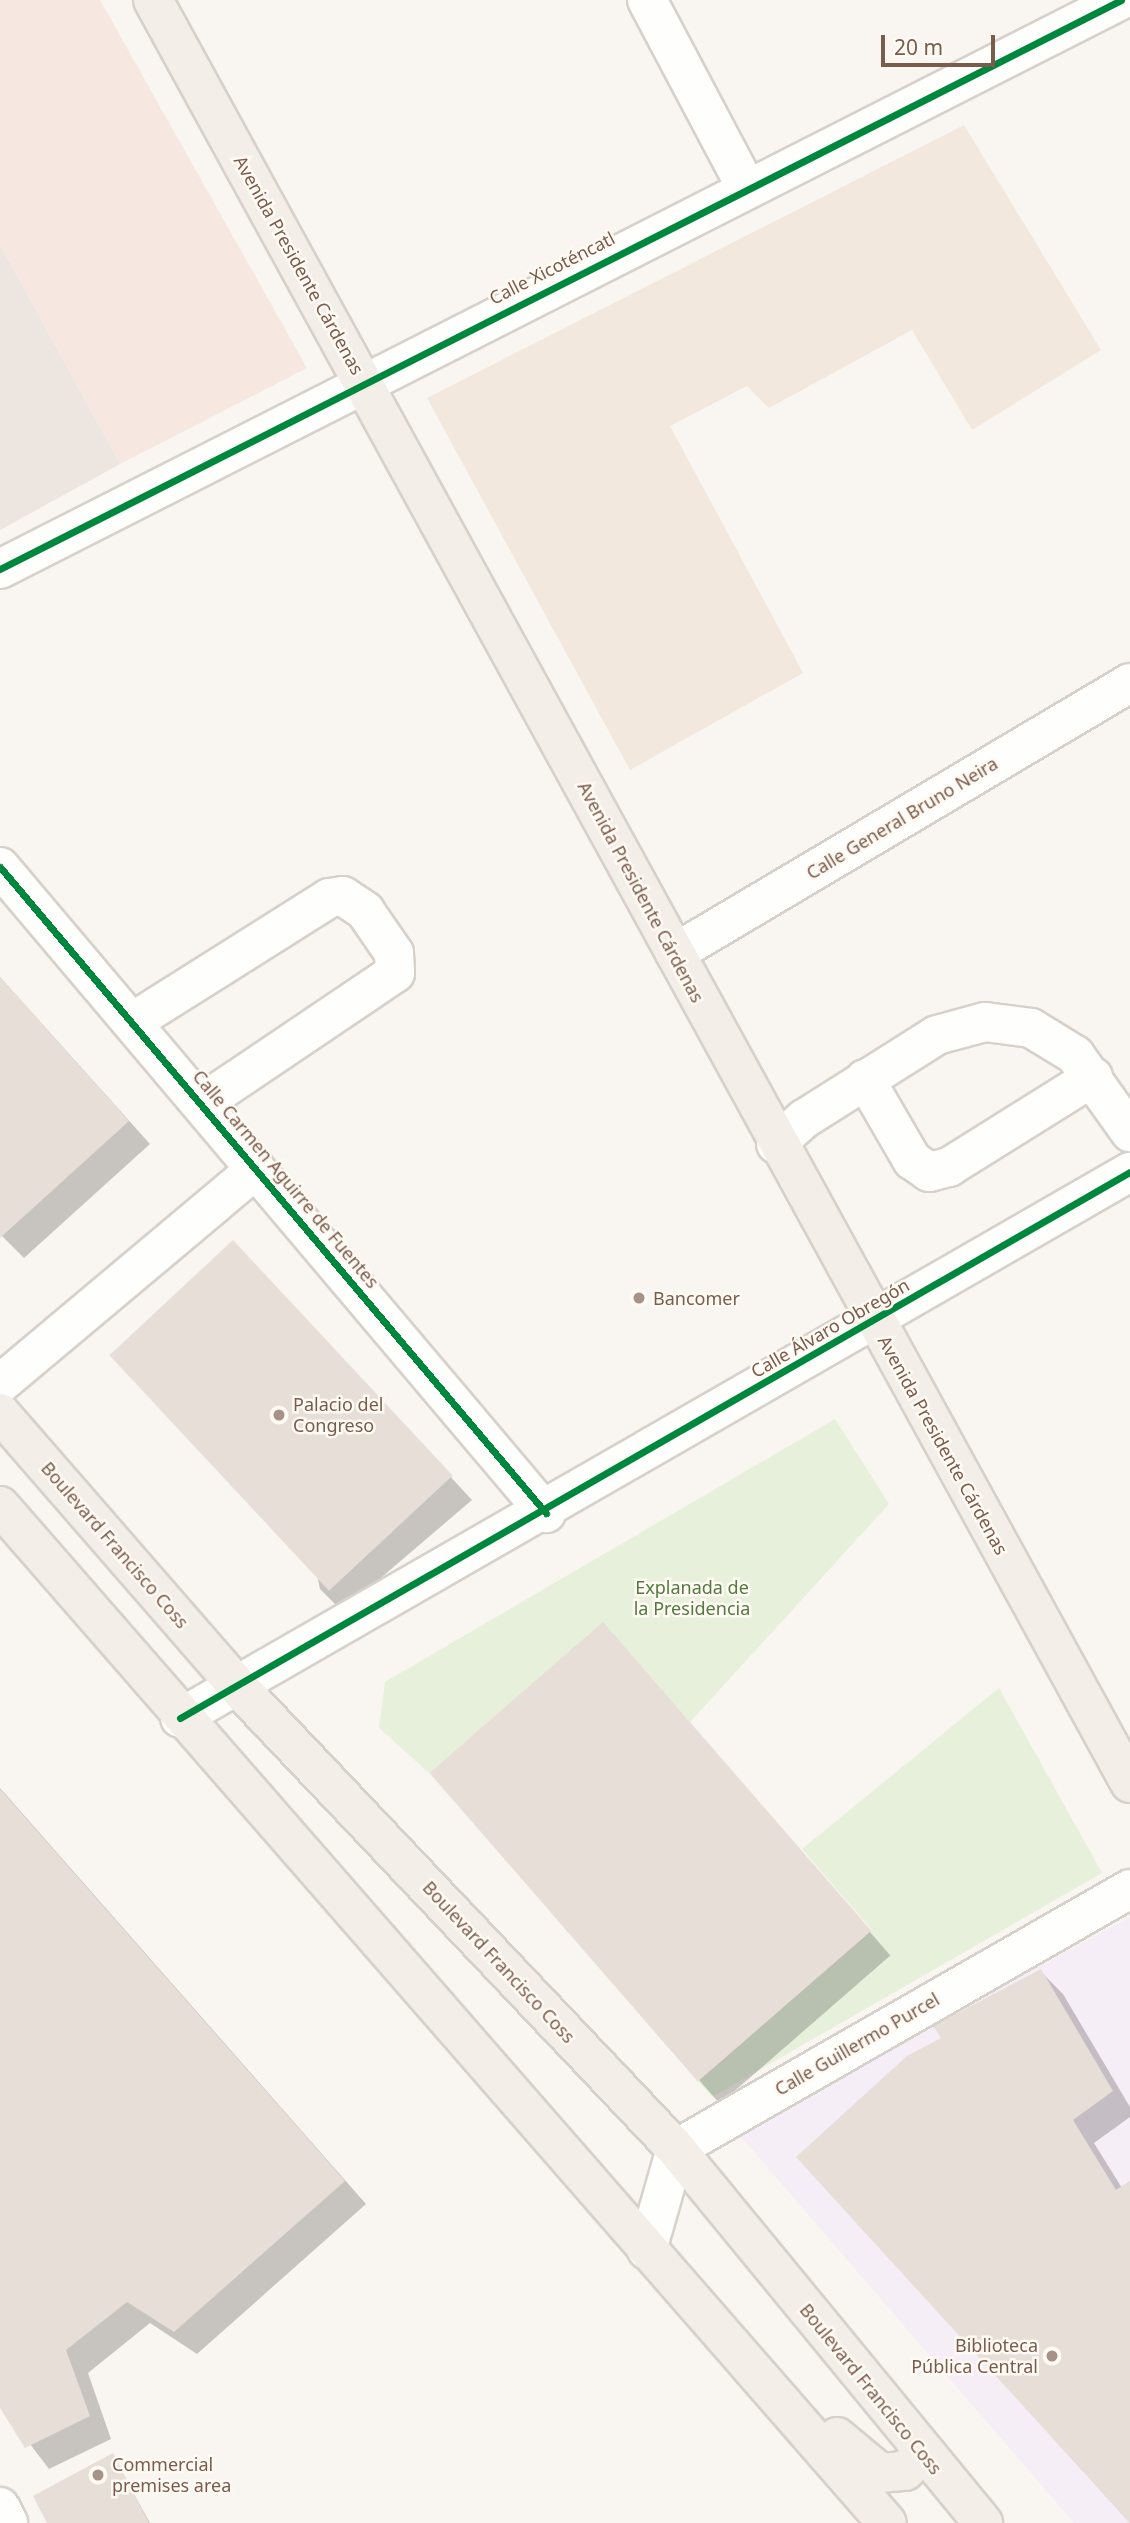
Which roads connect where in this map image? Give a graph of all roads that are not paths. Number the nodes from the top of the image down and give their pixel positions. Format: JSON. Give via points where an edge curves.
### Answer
{"nodes":[{"id":1,"x":153,"y":0,"type":"edge"},
{"id":2,"x":647,"y":0,"type":"edge"},
{"id":3,"x":1122,"y":0,"type":"edge"},
{"id":4,"x":746,"y":187,"type":"junction"},
{"id":5,"x":364,"y":382,"type":"junction"},
{"id":6,"x":0,"y":569,"type":"edge"},
{"id":7,"x":1130,"y":683,"type":"edge"},
{"id":8,"x":0,"y":867,"type":"edge"},
{"id":9,"x":675,"y":953,"type":"junction"},
{"id":10,"x":134,"y":1021,"type":"junction"},
{"id":11,"x":1093,"y":1077,"type":"junction"},
{"id":12,"x":865,"y":1079,"type":"junction"},
{"id":13,"x":202,"y":1103,"type":"junction"},
{"id":14,"x":1130,"y":1132,"type":"edge"},
{"id":15,"x":772,"y":1138,"type":"junction"},
{"id":16,"x":256,"y":1169,"type":"junction"},
{"id":17,"x":1130,"y":1172,"type":"edge"},
{"id":18,"x":874,"y":1321,"type":"junction"},
{"id":19,"x":0,"y":1384,"type":"edge"},
{"id":20,"x":0,"y":1413,"type":"edge"},
{"id":21,"x":0,"y":1506,"type":"edge"},
{"id":22,"x":546,"y":1513,"type":"junction"},
{"id":23,"x":239,"y":1688,"type":"junction"},
{"id":24,"x":180,"y":1718,"type":"junction"},
{"id":25,"x":1130,"y":1783,"type":"edge"},
{"id":26,"x":1130,"y":1889,"type":"edge"},
{"id":27,"x":676,"y":2149,"type":"junction"},
{"id":28,"x":647,"y":2250,"type":"junction"},
{"id":29,"x":739,"y":2354,"type":"junction"},
{"id":30,"x":922,"y":2454,"type":"junction"},
{"id":31,"x":0,"y":2507,"type":"edge"},
{"id":32,"x":892,"y":2520,"type":"edge"},
{"id":33,"x":8,"y":2523,"type":"edge"},
{"id":34,"x":983,"y":2523,"type":"edge"}],
"edges":[{"from":1,"to":5,"type":"main road","name":"Avenida Presidente Cárdenas"},
{"from":2,"to":4,"type":"street"},
{"from":3,"to":4,"type":"street","name":"Calle Xicoténcatl"},
{"from":4,"to":5,"type":"street","name":"Calle Xicoténcatl"},
{"from":5,"to":6,"type":"street","name":"Calle Xicoténcatl"},
{"from":5,"to":9,"type":"main road","name":"Avenida Presidente Cárdenas"},
{"from":7,"to":9,"type":"street","name":"Calle General Bruno Neira"},
{"from":8,"to":10,"type":"street","name":"Calle Carmen Aguirre de Fuentes"},
{"from":9,"to":15,"type":"main road","name":"Avenida Presidente Cárdenas"},
{"from":10,"to":13,"type":"street","name":"Calle Carmen Aguirre de Fuentes"},
{"from":10,"to":13,"type":"street","via":[[329,898],[342,896],[365,911],[394,953],[395,973]]},
{"from":11,"to":12,"type":"street","via":[[1051,1038],[1010,1023],[985,1022],[937,1035]]},
{"from":11,"to":12,"type":"street","via":[[949,1167],[929,1172],[912,1160]]},
{"from":11,"to":14,"type":"street"},
{"from":12,"to":15,"type":"street"},
{"from":13,"to":16,"type":"street","name":"Calle Carmen Aguirre de Fuentes"},
{"from":15,"to":18,"type":"main road","name":"Avenida Presidente Cárdenas"},
{"from":16,"to":19,"type":"street"},
{"from":16,"to":22,"type":"street","name":"Calle Carmen Aguirre de Fuentes"},
{"from":17,"to":18,"type":"street","name":"Calle Álvaro Obregón"},
{"from":18,"to":22,"type":"street","name":"Calle Álvaro Obregón"},
{"from":18,"to":25,"type":"main road","name":"Avenida Presidente Cárdenas"},
{"from":20,"to":23,"type":"main road","name":"Boulevard Francisco Coss"},
{"from":21,"to":24,"type":"main road"},
{"from":22,"to":23,"type":"street","name":"Calle Álvaro Obregón"},
{"from":23,"to":24,"type":"street","name":"Calle Álvaro Obregón"},
{"from":23,"to":27,"type":"main road","name":"Boulevard Francisco Coss"},
{"from":24,"to":28,"type":"main road"},
{"from":26,"to":27,"type":"street","name":"Calle Guillermo Purcel"},
{"from":27,"to":28,"type":"street"},
{"from":27,"to":30,"type":"main road","name":"Boulevard Francisco Coss"},
{"from":28,"to":29,"type":"main road"},
{"from":29,"to":30,"type":"main road","via":[[880,2473],[905,2471]]},
{"from":29,"to":32,"type":"main road"},
{"from":30,"to":34,"type":"main road","name":"Boulevard Francisco Coss"},
{"from":31,"to":33,"type":"street"}]}
